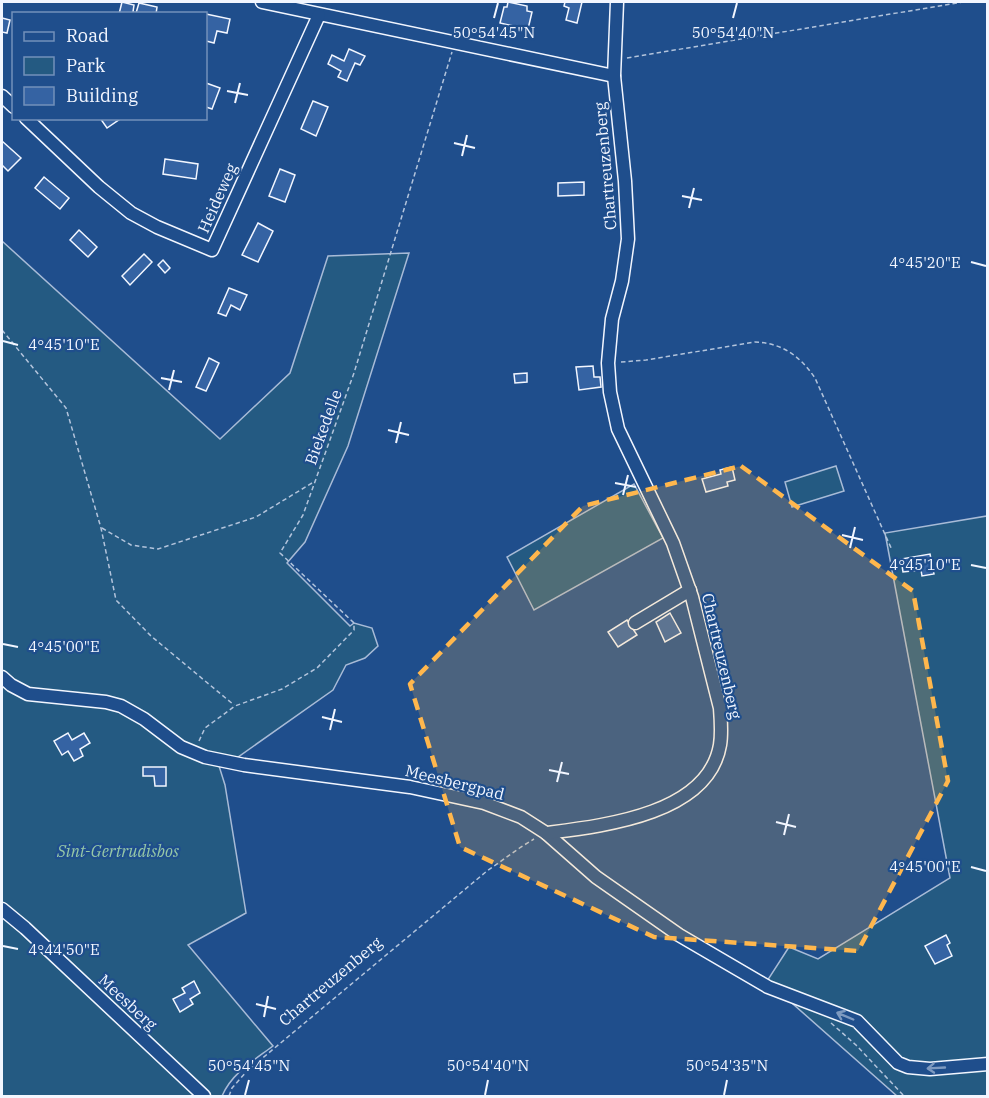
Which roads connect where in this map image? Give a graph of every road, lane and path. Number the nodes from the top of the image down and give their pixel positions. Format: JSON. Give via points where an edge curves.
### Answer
{"nodes":[{"id":1,"x":262,"y":2,"type":"edge"},
{"id":2,"x":616,"y":2,"type":"edge"},
{"id":3,"x":963,"y":2,"type":"edge"},
{"id":4,"x":319,"y":15,"type":"junction"},
{"id":5,"x":455,"y":43,"type":"junction"},
{"id":6,"x":614,"y":60,"type":"junction"},
{"id":7,"x":614,"y":76,"type":"junction"},
{"id":8,"x":28,"y":120,"type":"edge"},
{"id":9,"x":2,"y":330,"type":"edge"},
{"id":10,"x":608,"y":363,"type":"junction"},
{"id":11,"x":314,"y":482,"type":"junction"},
{"id":12,"x":101,"y":528,"type":"junction"},
{"id":13,"x":892,"y":550,"type":"dead end"},
{"id":14,"x":690,"y":590,"type":"junction"},
{"id":15,"x":635,"y":623,"type":"dead end"},
{"id":16,"x":2,"y":677,"type":"edge"},
{"id":17,"x":235,"y":706,"type":"junction"},
{"id":18,"x":193,"y":753,"type":"junction"},
{"id":19,"x":546,"y":833,"type":"junction"},
{"id":20,"x":2,"y":909,"type":"edge"},
{"id":21,"x":827,"y":1020,"type":"dead end"},
{"id":22,"x":987,"y":1064,"type":"edge"},
{"id":23,"x":204,"y":1096,"type":"edge"},
{"id":24,"x":229,"y":1096,"type":"edge"},
{"id":25,"x":904,"y":1096,"type":"edge"}],
"edges":[{"from":1,"to":4,"type":"street"},
{"from":2,"to":6,"type":"street","name":"Chartreuzenberg"},
{"from":3,"to":6,"type":"path"},
{"from":4,"to":5,"type":"street"},
{"from":4,"to":8,"type":"street","name":"Heideweg","via":[[212,250],[131,213]]},
{"from":5,"to":7,"type":"street"},
{"from":5,"to":11,"type":"path","name":"Biekedelle","via":[[354,373]]},
{"from":6,"to":7,"type":"street","name":"Chartreuzenberg"},
{"from":7,"to":10,"type":"street","name":"Chartreuzenberg","via":[[628,239],[612,319]]},
{"from":9,"to":12,"type":"path","via":[[66,408]]},
{"from":10,"to":13,"type":"path","via":[[755,342],[769,343],[795,355],[815,378]]},
{"from":10,"to":14,"type":"street","name":"Chartreuzenberg","via":[[618,429],[673,543]]},
{"from":11,"to":12,"type":"path","name":"Biekedelle","via":[[256,517],[158,549],[130,545]]},
{"from":11,"to":17,"type":"path","via":[[303,515],[280,553],[354,623],[354,630],[317,668],[282,689]]},
{"from":12,"to":17,"type":"path","via":[[116,600]]},
{"from":14,"to":15,"type":"street"},
{"from":14,"to":19,"type":"street","name":"Chartreuzenberg","via":[[721,717],[720,747],[709,774],[684,797],[654,812]]},
{"from":16,"to":18,"type":"street","name":"Meesbergpad","via":[[28,694],[121,706]]},
{"from":17,"to":18,"type":"path","via":[[205,728]]},
{"from":18,"to":19,"type":"street","name":"Meesbergpad","via":[[244,765],[448,794],[521,817]]},
{"from":22,"to":19,"type":"street","name":"Meesbergpad","one_way":true,"via":[[930,1069],[898,1063],[857,1021],[768,987],[679,935],[596,877]]},
{"from":19,"to":24,"type":"path","name":"Chartreuzenberg","via":[[487,871],[247,1071]]},
{"from":20,"to":23,"type":"street","name":"Meesberg"},
{"from":21,"to":25,"type":"path"}]}
